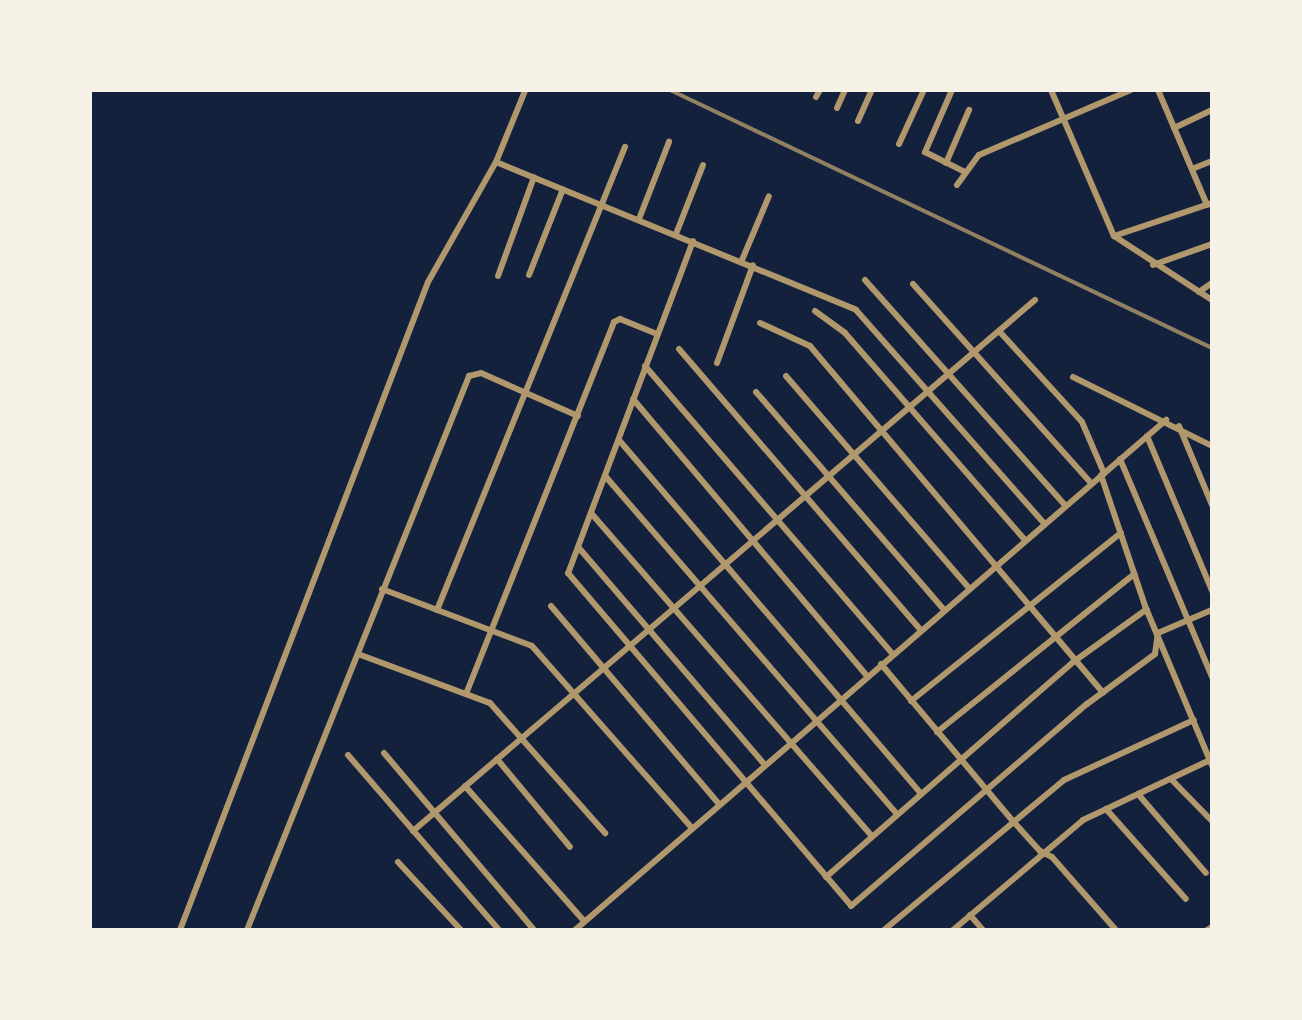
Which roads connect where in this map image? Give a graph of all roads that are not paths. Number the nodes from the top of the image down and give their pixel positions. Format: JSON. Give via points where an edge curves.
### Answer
{"nodes":[{"id":1,"x":845,"y":90,"type":"edge"},
{"id":2,"x":872,"y":90,"type":"edge"},
{"id":3,"x":924,"y":90,"type":"edge"},
{"id":4,"x":952,"y":90,"type":"edge"},
{"id":5,"x":1051,"y":90,"type":"edge"},
{"id":6,"x":1131,"y":90,"type":"edge"},
{"id":7,"x":1158,"y":90,"type":"edge"},
{"id":8,"x":525,"y":91,"type":"edge"},
{"id":9,"x":1115,"y":93,"type":"edge"},
{"id":10,"x":837,"y":108,"type":"dead end"},
{"id":11,"x":969,"y":110,"type":"dead end"},
{"id":12,"x":1212,"y":110,"type":"edge"},
{"id":13,"x":1063,"y":119,"type":"junction"},
{"id":14,"x":858,"y":121,"type":"dead end"},
{"id":15,"x":1174,"y":128,"type":"junction"},
{"id":16,"x":669,"y":142,"type":"dead end"},
{"id":17,"x":899,"y":144,"type":"dead end"},
{"id":18,"x":625,"y":147,"type":"dead end"},
{"id":19,"x":1212,"y":161,"type":"edge"},
{"id":20,"x":496,"y":162,"type":"junction"},
{"id":21,"x":946,"y":163,"type":"junction"},
{"id":22,"x":703,"y":165,"type":"dead end"},
{"id":23,"x":1192,"y":169,"type":"junction"},
{"id":24,"x":965,"y":172,"type":"junction"},
{"id":25,"x":534,"y":177,"type":"junction"},
{"id":26,"x":957,"y":185,"type":"dead end"},
{"id":27,"x":563,"y":189,"type":"junction"},
{"id":28,"x":769,"y":196,"type":"dead end"},
{"id":29,"x":601,"y":204,"type":"junction"},
{"id":30,"x":1210,"y":204,"type":"edge"},
{"id":31,"x":639,"y":219,"type":"junction"},
{"id":32,"x":676,"y":234,"type":"junction"},
{"id":33,"x":1114,"y":236,"type":"junction"},
{"id":34,"x":693,"y":241,"type":"junction"},
{"id":35,"x":1212,"y":244,"type":"edge"},
{"id":36,"x":742,"y":260,"type":"junction"},
{"id":37,"x":753,"y":265,"type":"junction"},
{"id":38,"x":1153,"y":265,"type":"junction"},
{"id":39,"x":529,"y":275,"type":"dead end"},
{"id":40,"x":498,"y":276,"type":"dead end"},
{"id":41,"x":865,"y":280,"type":"dead end"},
{"id":42,"x":1212,"y":283,"type":"edge"},
{"id":43,"x":913,"y":284,"type":"dead end"},
{"id":44,"x":1199,"y":292,"type":"junction"},
{"id":45,"x":1035,"y":300,"type":"dead end"},
{"id":46,"x":1212,"y":300,"type":"edge"},
{"id":47,"x":815,"y":311,"type":"dead end"},
{"id":48,"x":760,"y":323,"type":"dead end"},
{"id":49,"x":999,"y":331,"type":"junction"},
{"id":50,"x":657,"y":334,"type":"junction"},
{"id":51,"x":679,"y":349,"type":"dead end"},
{"id":52,"x":974,"y":352,"type":"junction"},
{"id":53,"x":717,"y":363,"type":"dead end"},
{"id":54,"x":645,"y":366,"type":"junction"},
{"id":55,"x":949,"y":373,"type":"junction"},
{"id":56,"x":786,"y":376,"type":"dead end"},
{"id":57,"x":1073,"y":377,"type":"dead end"},
{"id":58,"x":930,"y":390,"type":"junction"},
{"id":59,"x":756,"y":392,"type":"dead end"},
{"id":60,"x":524,"y":393,"type":"junction"},
{"id":61,"x":633,"y":399,"type":"junction"},
{"id":62,"x":908,"y":408,"type":"junction"},
{"id":63,"x":578,"y":416,"type":"junction"},
{"id":64,"x":1166,"y":420,"type":"junction"},
{"id":65,"x":1179,"y":426,"type":"junction"},
{"id":66,"x":881,"y":432,"type":"junction"},
{"id":67,"x":1147,"y":436,"type":"junction"},
{"id":68,"x":619,"y":440,"type":"junction"},
{"id":69,"x":1212,"y":446,"type":"edge"},
{"id":70,"x":855,"y":454,"type":"junction"},
{"id":71,"x":1120,"y":459,"type":"junction"},
{"id":72,"x":1102,"y":474,"type":"junction"},
{"id":73,"x":606,"y":477,"type":"junction"},
{"id":74,"x":828,"y":477,"type":"junction"},
{"id":75,"x":1091,"y":483,"type":"junction"},
{"id":76,"x":803,"y":498,"type":"junction"},
{"id":77,"x":1065,"y":505,"type":"junction"},
{"id":78,"x":1212,"y":505,"type":"edge"},
{"id":79,"x":591,"y":513,"type":"junction"},
{"id":80,"x":777,"y":520,"type":"junction"},
{"id":81,"x":1044,"y":523,"type":"junction"},
{"id":82,"x":1121,"y":533,"type":"junction"},
{"id":83,"x":1025,"y":540,"type":"junction"},
{"id":84,"x":750,"y":543,"type":"junction"},
{"id":85,"x":579,"y":548,"type":"junction"},
{"id":86,"x":724,"y":565,"type":"junction"},
{"id":87,"x":996,"y":565,"type":"junction"},
{"id":88,"x":1134,"y":574,"type":"junction"},
{"id":89,"x":699,"y":587,"type":"junction"},
{"id":90,"x":969,"y":588,"type":"junction"},
{"id":91,"x":382,"y":589,"type":"junction"},
{"id":92,"x":1212,"y":591,"type":"edge"},
{"id":93,"x":551,"y":606,"type":"dead end"},
{"id":94,"x":1031,"y":607,"type":"junction"},
{"id":95,"x":673,"y":609,"type":"junction"},
{"id":96,"x":1147,"y":609,"type":"junction"},
{"id":97,"x":437,"y":610,"type":"junction"},
{"id":98,"x":944,"y":610,"type":"junction"},
{"id":99,"x":1212,"y":610,"type":"edge"},
{"id":100,"x":1188,"y":620,"type":"junction"},
{"id":101,"x":650,"y":628,"type":"junction"},
{"id":102,"x":490,"y":629,"type":"junction"},
{"id":103,"x":921,"y":630,"type":"junction"},
{"id":104,"x":1158,"y":633,"type":"junction"},
{"id":105,"x":1055,"y":635,"type":"junction"},
{"id":106,"x":629,"y":646,"type":"junction"},
{"id":107,"x":358,"y":654,"type":"junction"},
{"id":108,"x":893,"y":654,"type":"junction"},
{"id":109,"x":1076,"y":660,"type":"junction"},
{"id":110,"x":881,"y":664,"type":"junction"},
{"id":111,"x":604,"y":668,"type":"junction"},
{"id":112,"x":867,"y":676,"type":"junction"},
{"id":113,"x":1212,"y":677,"type":"edge"},
{"id":114,"x":575,"y":692,"type":"junction"},
{"id":115,"x":1103,"y":693,"type":"junction"},
{"id":116,"x":466,"y":694,"type":"junction"},
{"id":117,"x":840,"y":699,"type":"junction"},
{"id":118,"x":911,"y":701,"type":"junction"},
{"id":119,"x":817,"y":720,"type":"junction"},
{"id":120,"x":1194,"y":720,"type":"junction"},
{"id":121,"x":937,"y":732,"type":"junction"},
{"id":122,"x":523,"y":736,"type":"junction"},
{"id":123,"x":791,"y":742,"type":"junction"},
{"id":124,"x":384,"y":753,"type":"dead end"},
{"id":125,"x":348,"y":755,"type":"dead end"},
{"id":126,"x":959,"y":758,"type":"junction"},
{"id":127,"x":497,"y":759,"type":"junction"},
{"id":128,"x":1211,"y":763,"type":"edge"},
{"id":129,"x":765,"y":765,"type":"junction"},
{"id":130,"x":1171,"y":779,"type":"junction"},
{"id":131,"x":744,"y":782,"type":"junction"},
{"id":132,"x":465,"y":786,"type":"junction"},
{"id":133,"x":986,"y":790,"type":"junction"},
{"id":134,"x":920,"y":793,"type":"junction"},
{"id":135,"x":1138,"y":794,"type":"junction"},
{"id":136,"x":719,"y":804,"type":"junction"},
{"id":137,"x":1106,"y":809,"type":"junction"},
{"id":138,"x":434,"y":812,"type":"junction"},
{"id":139,"x":897,"y":814,"type":"junction"},
{"id":140,"x":1012,"y":820,"type":"junction"},
{"id":141,"x":1212,"y":821,"type":"edge"},
{"id":142,"x":692,"y":828,"type":"junction"},
{"id":143,"x":413,"y":831,"type":"junction"},
{"id":144,"x":605,"y":833,"type":"dead end"},
{"id":145,"x":872,"y":836,"type":"junction"},
{"id":146,"x":570,"y":847,"type":"dead end"},
{"id":147,"x":1040,"y":851,"type":"junction"},
{"id":148,"x":398,"y":862,"type":"dead end"},
{"id":149,"x":1206,"y":873,"type":"dead end"},
{"id":150,"x":826,"y":877,"type":"junction"},
{"id":151,"x":1186,"y":899,"type":"dead end"},
{"id":152,"x":970,"y":915,"type":"junction"},
{"id":153,"x":584,"y":921,"type":"junction"},
{"id":154,"x":180,"y":930,"type":"edge"},
{"id":155,"x":247,"y":930,"type":"edge"},
{"id":156,"x":461,"y":930,"type":"edge"},
{"id":157,"x":499,"y":930,"type":"edge"},
{"id":158,"x":534,"y":930,"type":"edge"},
{"id":159,"x":575,"y":930,"type":"edge"},
{"id":160,"x":884,"y":930,"type":"edge"},
{"id":161,"x":953,"y":930,"type":"edge"},
{"id":162,"x":983,"y":930,"type":"edge"},
{"id":163,"x":1114,"y":930,"type":"edge"}],
"edges":[{"from":1,"to":10,"type":"street"},
{"from":2,"to":14,"type":"street"},
{"from":3,"to":17,"type":"street"},
{"from":4,"to":21,"type":"street","via":[[925,152]]},
{"from":5,"to":13,"type":"street"},
{"from":6,"to":9,"type":"street"},
{"from":7,"to":15,"type":"street"},
{"from":8,"to":20,"type":"street"},
{"from":9,"to":13,"type":"street"},
{"from":11,"to":21,"type":"street"},
{"from":12,"to":15,"type":"street"},
{"from":13,"to":24,"type":"street","via":[[979,155]]},
{"from":13,"to":33,"type":"street"},
{"from":15,"to":23,"type":"street"},
{"from":16,"to":31,"type":"street"},
{"from":18,"to":29,"type":"street"},
{"from":19,"to":23,"type":"street"},
{"from":20,"to":25,"type":"street"},
{"from":20,"to":154,"type":"street","via":[[428,282]]},
{"from":21,"to":24,"type":"street"},
{"from":22,"to":32,"type":"street"},
{"from":23,"to":30,"type":"street"},
{"from":24,"to":26,"type":"street"},
{"from":25,"to":27,"type":"street"},
{"from":25,"to":40,"type":"street"},
{"from":27,"to":29,"type":"street"},
{"from":27,"to":39,"type":"street"},
{"from":28,"to":36,"type":"street"},
{"from":29,"to":31,"type":"street"},
{"from":29,"to":60,"type":"street"},
{"from":30,"to":33,"type":"street"},
{"from":31,"to":32,"type":"street"},
{"from":32,"to":34,"type":"street"},
{"from":33,"to":38,"type":"street"},
{"from":34,"to":36,"type":"street"},
{"from":34,"to":50,"type":"street"},
{"from":35,"to":38,"type":"street"},
{"from":36,"to":37,"type":"street"},
{"from":37,"to":53,"type":"street"},
{"from":37,"to":58,"type":"street","via":[[856,310]]},
{"from":38,"to":44,"type":"street"},
{"from":41,"to":55,"type":"street"},
{"from":42,"to":44,"type":"street"},
{"from":43,"to":52,"type":"street"},
{"from":44,"to":46,"type":"street"},
{"from":45,"to":49,"type":"street"},
{"from":47,"to":62,"type":"street","via":[[845,333]]},
{"from":48,"to":66,"type":"street","via":[[810,346]]},
{"from":49,"to":52,"type":"street"},
{"from":49,"to":72,"type":"street","via":[[1082,422]]},
{"from":50,"to":54,"type":"street"},
{"from":50,"to":63,"type":"street","via":[[617,319]]},
{"from":51,"to":76,"type":"street"},
{"from":52,"to":55,"type":"street"},
{"from":52,"to":75,"type":"street"},
{"from":54,"to":61,"type":"street"},
{"from":54,"to":80,"type":"street"},
{"from":55,"to":58,"type":"street"},
{"from":55,"to":77,"type":"street"},
{"from":56,"to":70,"type":"street"},
{"from":57,"to":64,"type":"street"},
{"from":58,"to":62,"type":"street"},
{"from":58,"to":81,"type":"street"},
{"from":59,"to":74,"type":"street"},
{"from":60,"to":63,"type":"street"},
{"from":60,"to":91,"type":"street","via":[[481,373],[469,376]]},
{"from":60,"to":97,"type":"street"},
{"from":61,"to":68,"type":"street"},
{"from":61,"to":84,"type":"street"},
{"from":62,"to":66,"type":"street"},
{"from":62,"to":83,"type":"street"},
{"from":63,"to":102,"type":"street"},
{"from":64,"to":65,"type":"street"},
{"from":64,"to":67,"type":"street"},
{"from":65,"to":69,"type":"street"},
{"from":65,"to":78,"type":"street"},
{"from":66,"to":70,"type":"street"},
{"from":66,"to":87,"type":"street"},
{"from":67,"to":71,"type":"street"},
{"from":67,"to":92,"type":"street"},
{"from":68,"to":73,"type":"street"},
{"from":68,"to":86,"type":"street"},
{"from":70,"to":74,"type":"street"},
{"from":70,"to":90,"type":"street"},
{"from":71,"to":72,"type":"street"},
{"from":71,"to":100,"type":"street"},
{"from":72,"to":75,"type":"street"},
{"from":72,"to":82,"type":"street"},
{"from":73,"to":79,"type":"street"},
{"from":73,"to":89,"type":"street"},
{"from":74,"to":76,"type":"street"},
{"from":74,"to":98,"type":"street"},
{"from":75,"to":77,"type":"street"},
{"from":76,"to":80,"type":"street"},
{"from":76,"to":103,"type":"street"},
{"from":77,"to":81,"type":"street"},
{"from":79,"to":85,"type":"street"},
{"from":79,"to":95,"type":"street"},
{"from":80,"to":84,"type":"street"},
{"from":80,"to":108,"type":"street"},
{"from":81,"to":83,"type":"street"},
{"from":82,"to":88,"type":"street"},
{"from":82,"to":94,"type":"street"},
{"from":83,"to":87,"type":"street"},
{"from":84,"to":86,"type":"street"},
{"from":84,"to":112,"type":"street"},
{"from":85,"to":101,"type":"street"},
{"from":85,"to":106,"type":"street","via":[[569,575]]},
{"from":86,"to":89,"type":"street"},
{"from":86,"to":117,"type":"street"},
{"from":87,"to":90,"type":"street"},
{"from":87,"to":94,"type":"street"},
{"from":88,"to":96,"type":"street"},
{"from":88,"to":105,"type":"street"},
{"from":89,"to":95,"type":"street"},
{"from":89,"to":119,"type":"street"},
{"from":90,"to":98,"type":"street"},
{"from":91,"to":97,"type":"street"},
{"from":91,"to":107,"type":"street"},
{"from":93,"to":111,"type":"street"},
{"from":94,"to":105,"type":"street"},
{"from":94,"to":118,"type":"street"},
{"from":95,"to":101,"type":"street"},
{"from":95,"to":123,"type":"street"},
{"from":96,"to":104,"type":"street"},
{"from":96,"to":109,"type":"street"},
{"from":97,"to":102,"type":"street"},
{"from":98,"to":103,"type":"street"},
{"from":99,"to":100,"type":"street"},
{"from":100,"to":104,"type":"street"},
{"from":100,"to":113,"type":"street"},
{"from":101,"to":106,"type":"street"},
{"from":101,"to":129,"type":"street"},
{"from":102,"to":114,"type":"street","via":[[532,646]]},
{"from":102,"to":116,"type":"street"},
{"from":103,"to":108,"type":"street"},
{"from":104,"to":115,"type":"street","via":[[1155,654]]},
{"from":104,"to":120,"type":"street"},
{"from":105,"to":109,"type":"street"},
{"from":105,"to":121,"type":"street"},
{"from":106,"to":111,"type":"street"},
{"from":106,"to":131,"type":"street"},
{"from":107,"to":116,"type":"street"},
{"from":107,"to":155,"type":"street"},
{"from":108,"to":110,"type":"street"},
{"from":109,"to":115,"type":"street"},
{"from":109,"to":126,"type":"street"},
{"from":110,"to":112,"type":"street"},
{"from":110,"to":118,"type":"street"},
{"from":111,"to":114,"type":"street"},
{"from":111,"to":136,"type":"street"},
{"from":112,"to":117,"type":"street"},
{"from":114,"to":122,"type":"street"},
{"from":114,"to":142,"type":"street"},
{"from":115,"to":133,"type":"street"},
{"from":116,"to":122,"type":"street","via":[[490,703]]},
{"from":117,"to":119,"type":"street"},
{"from":117,"to":134,"type":"street"},
{"from":118,"to":121,"type":"street"},
{"from":119,"to":123,"type":"street"},
{"from":119,"to":139,"type":"street"},
{"from":120,"to":128,"type":"street"},
{"from":120,"to":140,"type":"street","via":[[1064,780]]},
{"from":121,"to":126,"type":"street"},
{"from":122,"to":127,"type":"street"},
{"from":122,"to":144,"type":"street"},
{"from":123,"to":129,"type":"street"},
{"from":123,"to":145,"type":"street"},
{"from":124,"to":138,"type":"street"},
{"from":125,"to":143,"type":"street"},
{"from":126,"to":133,"type":"street"},
{"from":126,"to":134,"type":"street"},
{"from":127,"to":132,"type":"street"},
{"from":127,"to":146,"type":"street"},
{"from":128,"to":130,"type":"street"},
{"from":129,"to":131,"type":"street"},
{"from":130,"to":135,"type":"street"},
{"from":130,"to":141,"type":"street"},
{"from":131,"to":136,"type":"street"},
{"from":131,"to":150,"type":"street"},
{"from":132,"to":138,"type":"street"},
{"from":132,"to":153,"type":"street"},
{"from":133,"to":140,"type":"street"},
{"from":133,"to":150,"type":"street","via":[[854,906]]},
{"from":134,"to":139,"type":"street"},
{"from":135,"to":137,"type":"street"},
{"from":135,"to":149,"type":"street"},
{"from":136,"to":142,"type":"street"},
{"from":137,"to":147,"type":"street"},
{"from":137,"to":151,"type":"street"},
{"from":138,"to":143,"type":"street"},
{"from":138,"to":158,"type":"street"},
{"from":139,"to":145,"type":"street"},
{"from":140,"to":147,"type":"street"},
{"from":140,"to":160,"type":"street"},
{"from":142,"to":153,"type":"street"},
{"from":143,"to":157,"type":"street"},
{"from":145,"to":150,"type":"street"},
{"from":147,"to":152,"type":"street"},
{"from":147,"to":163,"type":"street","via":[[1052,857]]},
{"from":148,"to":156,"type":"street"},
{"from":152,"to":161,"type":"street"},
{"from":152,"to":162,"type":"street"},
{"from":153,"to":159,"type":"street"}]}
